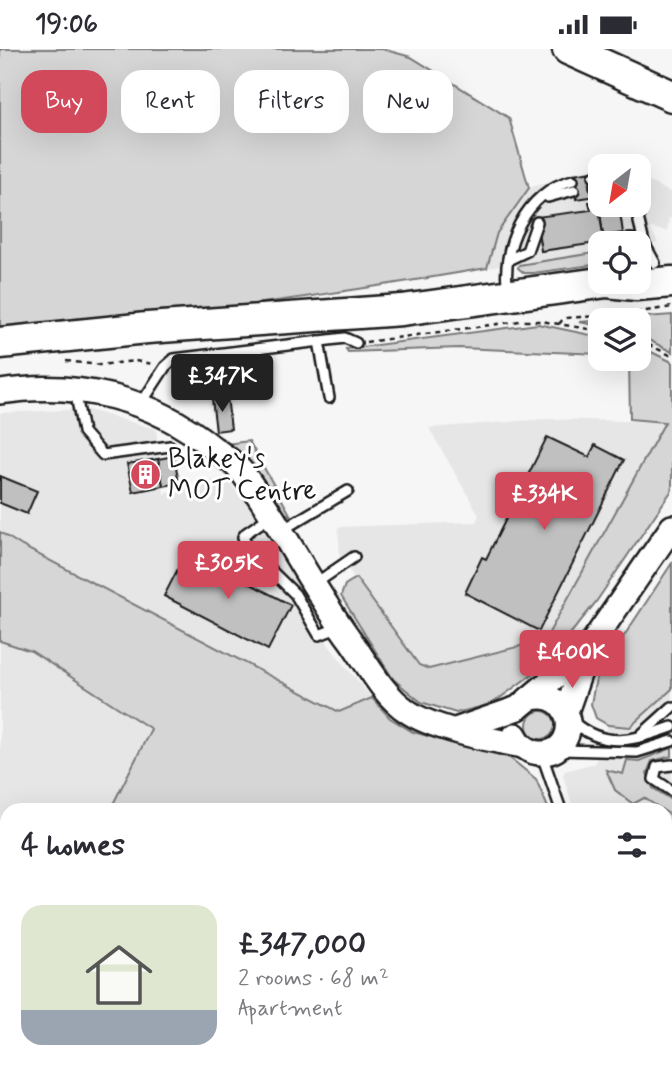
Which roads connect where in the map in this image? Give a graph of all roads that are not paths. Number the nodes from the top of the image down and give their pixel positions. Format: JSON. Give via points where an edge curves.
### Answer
{"nodes":[{"id":1,"x":568,"y":49,"type":"edge"},
{"id":2,"x":672,"y":96,"type":"edge"},
{"id":3,"x":574,"y":185,"type":"dead end"},
{"id":4,"x":639,"y":217,"type":"edge"},
{"id":5,"x":535,"y":238,"type":"dead end"},
{"id":6,"x":508,"y":260,"type":"junction"},
{"id":7,"x":656,"y":263,"type":"edge"},
{"id":8,"x":588,"y":284,"type":"edge"},
{"id":9,"x":509,"y":294,"type":"junction"},
{"id":10,"x":319,"y":341,"type":"junction"},
{"id":11,"x":0,"y":343,"type":"edge"},
{"id":12,"x":356,"y":343,"type":"road end"},
{"id":13,"x":75,"y":388,"type":"junction"},
{"id":14,"x":0,"y":392,"type":"edge"},
{"id":15,"x":329,"y":398,"type":"dead end"},
{"id":16,"x":141,"y":404,"type":"junction"},
{"id":17,"x":170,"y":446,"type":"dead end"},
{"id":18,"x":348,"y":491,"type":"dead end"},
{"id":19,"x":276,"y":524,"type":"junction"},
{"id":20,"x":672,"y":527,"type":"edge"},
{"id":21,"x":354,"y":557,"type":"dead end"},
{"id":22,"x":314,"y":584,"type":"junction"},
{"id":23,"x":340,"y":627,"type":"junction"},
{"id":24,"x":588,"y":649,"type":"junction"},
{"id":25,"x":523,"y":704,"type":"junction"},
{"id":26,"x":672,"y":707,"type":"edge"},
{"id":27,"x":567,"y":715,"type":"junction"},
{"id":28,"x":672,"y":727,"type":"edge"},
{"id":29,"x":458,"y":729,"type":"junction"},
{"id":30,"x":637,"y":739,"type":"junction"},
{"id":31,"x":672,"y":741,"type":"edge"},
{"id":32,"x":540,"y":749,"type":"junction"},
{"id":33,"x":672,"y":765,"type":"edge"},
{"id":34,"x":672,"y":791,"type":"edge"},
{"id":35,"x":559,"y":803,"type":"edge"}],
"edges":[{"from":1,"to":2,"type":"highway"},
{"from":3,"to":6,"type":"lane","via":[[539,199],[522,216]]},
{"from":4,"to":7,"type":"lane"},
{"from":5,"to":6,"type":"lane"},
{"from":6,"to":9,"type":"lane"},
{"from":8,"to":9,"type":"highway"},
{"from":9,"to":11,"type":"highway","via":[[402,310]]},
{"from":10,"to":12,"type":"lane","via":[[345,338]]},
{"from":10,"to":15,"type":"lane"},
{"from":10,"to":16,"type":"lane","via":[[174,359]]},
{"from":13,"to":14,"type":"street","via":[[36,386]]},
{"from":13,"to":16,"type":"street"},
{"from":13,"to":17,"type":"lane","via":[[83,432],[103,455]]},
{"from":16,"to":19,"type":"street","via":[[188,428],[240,469]]},
{"from":18,"to":19,"type":"lane"},
{"from":19,"to":22,"type":"street"},
{"from":19,"to":23,"type":"lane","via":[[246,533],[243,537],[250,550],[295,594],[318,635]]},
{"from":20,"to":24,"type":"street"},
{"from":21,"to":22,"type":"lane"},
{"from":22,"to":23,"type":"street"},
{"from":23,"to":29,"type":"street","via":[[394,701],[421,720]]},
{"from":24,"to":25,"type":"street"},
{"from":24,"to":27,"type":"street"},
{"from":25,"to":27,"type":"street","via":[[546,697],[561,705]]},
{"from":25,"to":29,"type":"street"},
{"from":25,"to":32,"type":"street","via":[[513,727]]},
{"from":26,"to":30,"type":"lane"},
{"from":27,"to":30,"type":"lane","via":[[594,737],[613,742]]},
{"from":27,"to":32,"type":"street","via":[[566,738]]},
{"from":28,"to":30,"type":"lane"},
{"from":29,"to":32,"type":"street"},
{"from":31,"to":32,"type":"lane","via":[[637,753]]},
{"from":32,"to":35,"type":"lane"},
{"from":33,"to":34,"type":"lane","via":[[657,767],[654,779]]}]}
